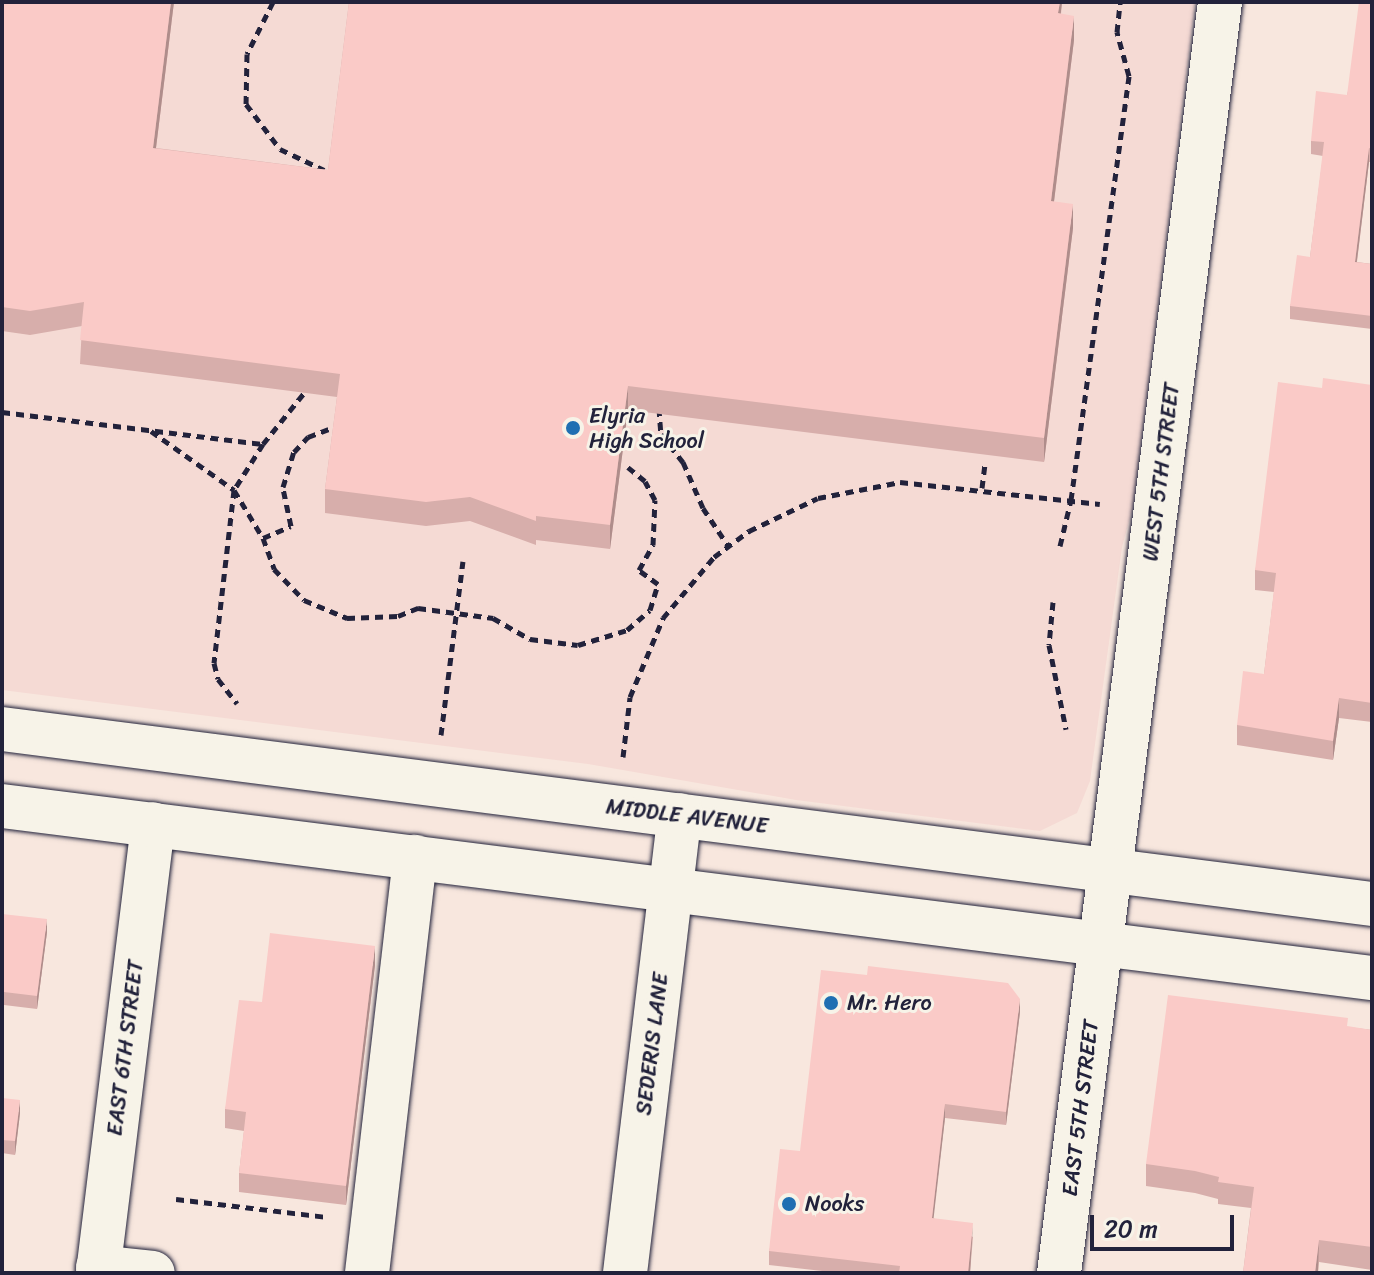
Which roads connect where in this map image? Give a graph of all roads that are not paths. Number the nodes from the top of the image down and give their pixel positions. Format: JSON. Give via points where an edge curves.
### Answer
{"nodes":[{"id":1,"x":1220,"y":2,"type":"edge"},
{"id":2,"x":2,"y":729,"type":"edge"},
{"id":3,"x":2,"y":806,"type":"edge"},
{"id":4,"x":680,"y":815,"type":"junction"},
{"id":5,"x":153,"y":824,"type":"junction"},
{"id":6,"x":415,"y":857,"type":"junction"},
{"id":7,"x":1111,"y":871,"type":"junction"},
{"id":8,"x":670,"y":891,"type":"junction"},
{"id":9,"x":1372,"y":904,"type":"edge"},
{"id":10,"x":1102,"y":943,"type":"junction"},
{"id":11,"x":1372,"y":978,"type":"edge"},
{"id":12,"x":98,"y":1270,"type":"edge"},
{"id":13,"x":153,"y":1273,"type":"edge"},
{"id":14,"x":367,"y":1273,"type":"edge"},
{"id":15,"x":625,"y":1273,"type":"edge"},
{"id":16,"x":1059,"y":1273,"type":"edge"}],
"edges":[{"from":1,"to":7,"type":"main road","name":"WEST 5TH STREET"},
{"from":2,"to":4,"type":"main road","name":"MIDDLE AVENUE"},
{"from":3,"to":5,"type":"main road"},
{"from":4,"to":7,"type":"main road","name":"MIDDLE AVENUE"},
{"from":4,"to":8,"type":"main road","name":"SEDERIS LANE"},
{"from":5,"to":6,"type":"main road"},
{"from":5,"to":12,"type":"main road","name":"EAST 6TH STREET"},
{"from":6,"to":8,"type":"main road"},
{"from":6,"to":14,"type":"main road"},
{"from":7,"to":9,"type":"main road","name":"MIDDLE AVENUE"},
{"from":7,"to":10,"type":"main road","name":"WEST 5TH STREET"},
{"from":8,"to":10,"type":"main road"},
{"from":8,"to":15,"type":"main road","name":"SEDERIS LANE"},
{"from":10,"to":11,"type":"main road"},
{"from":10,"to":16,"type":"main road","name":"EAST 5TH STREET"},
{"from":12,"to":13,"type":"main road"}]}
